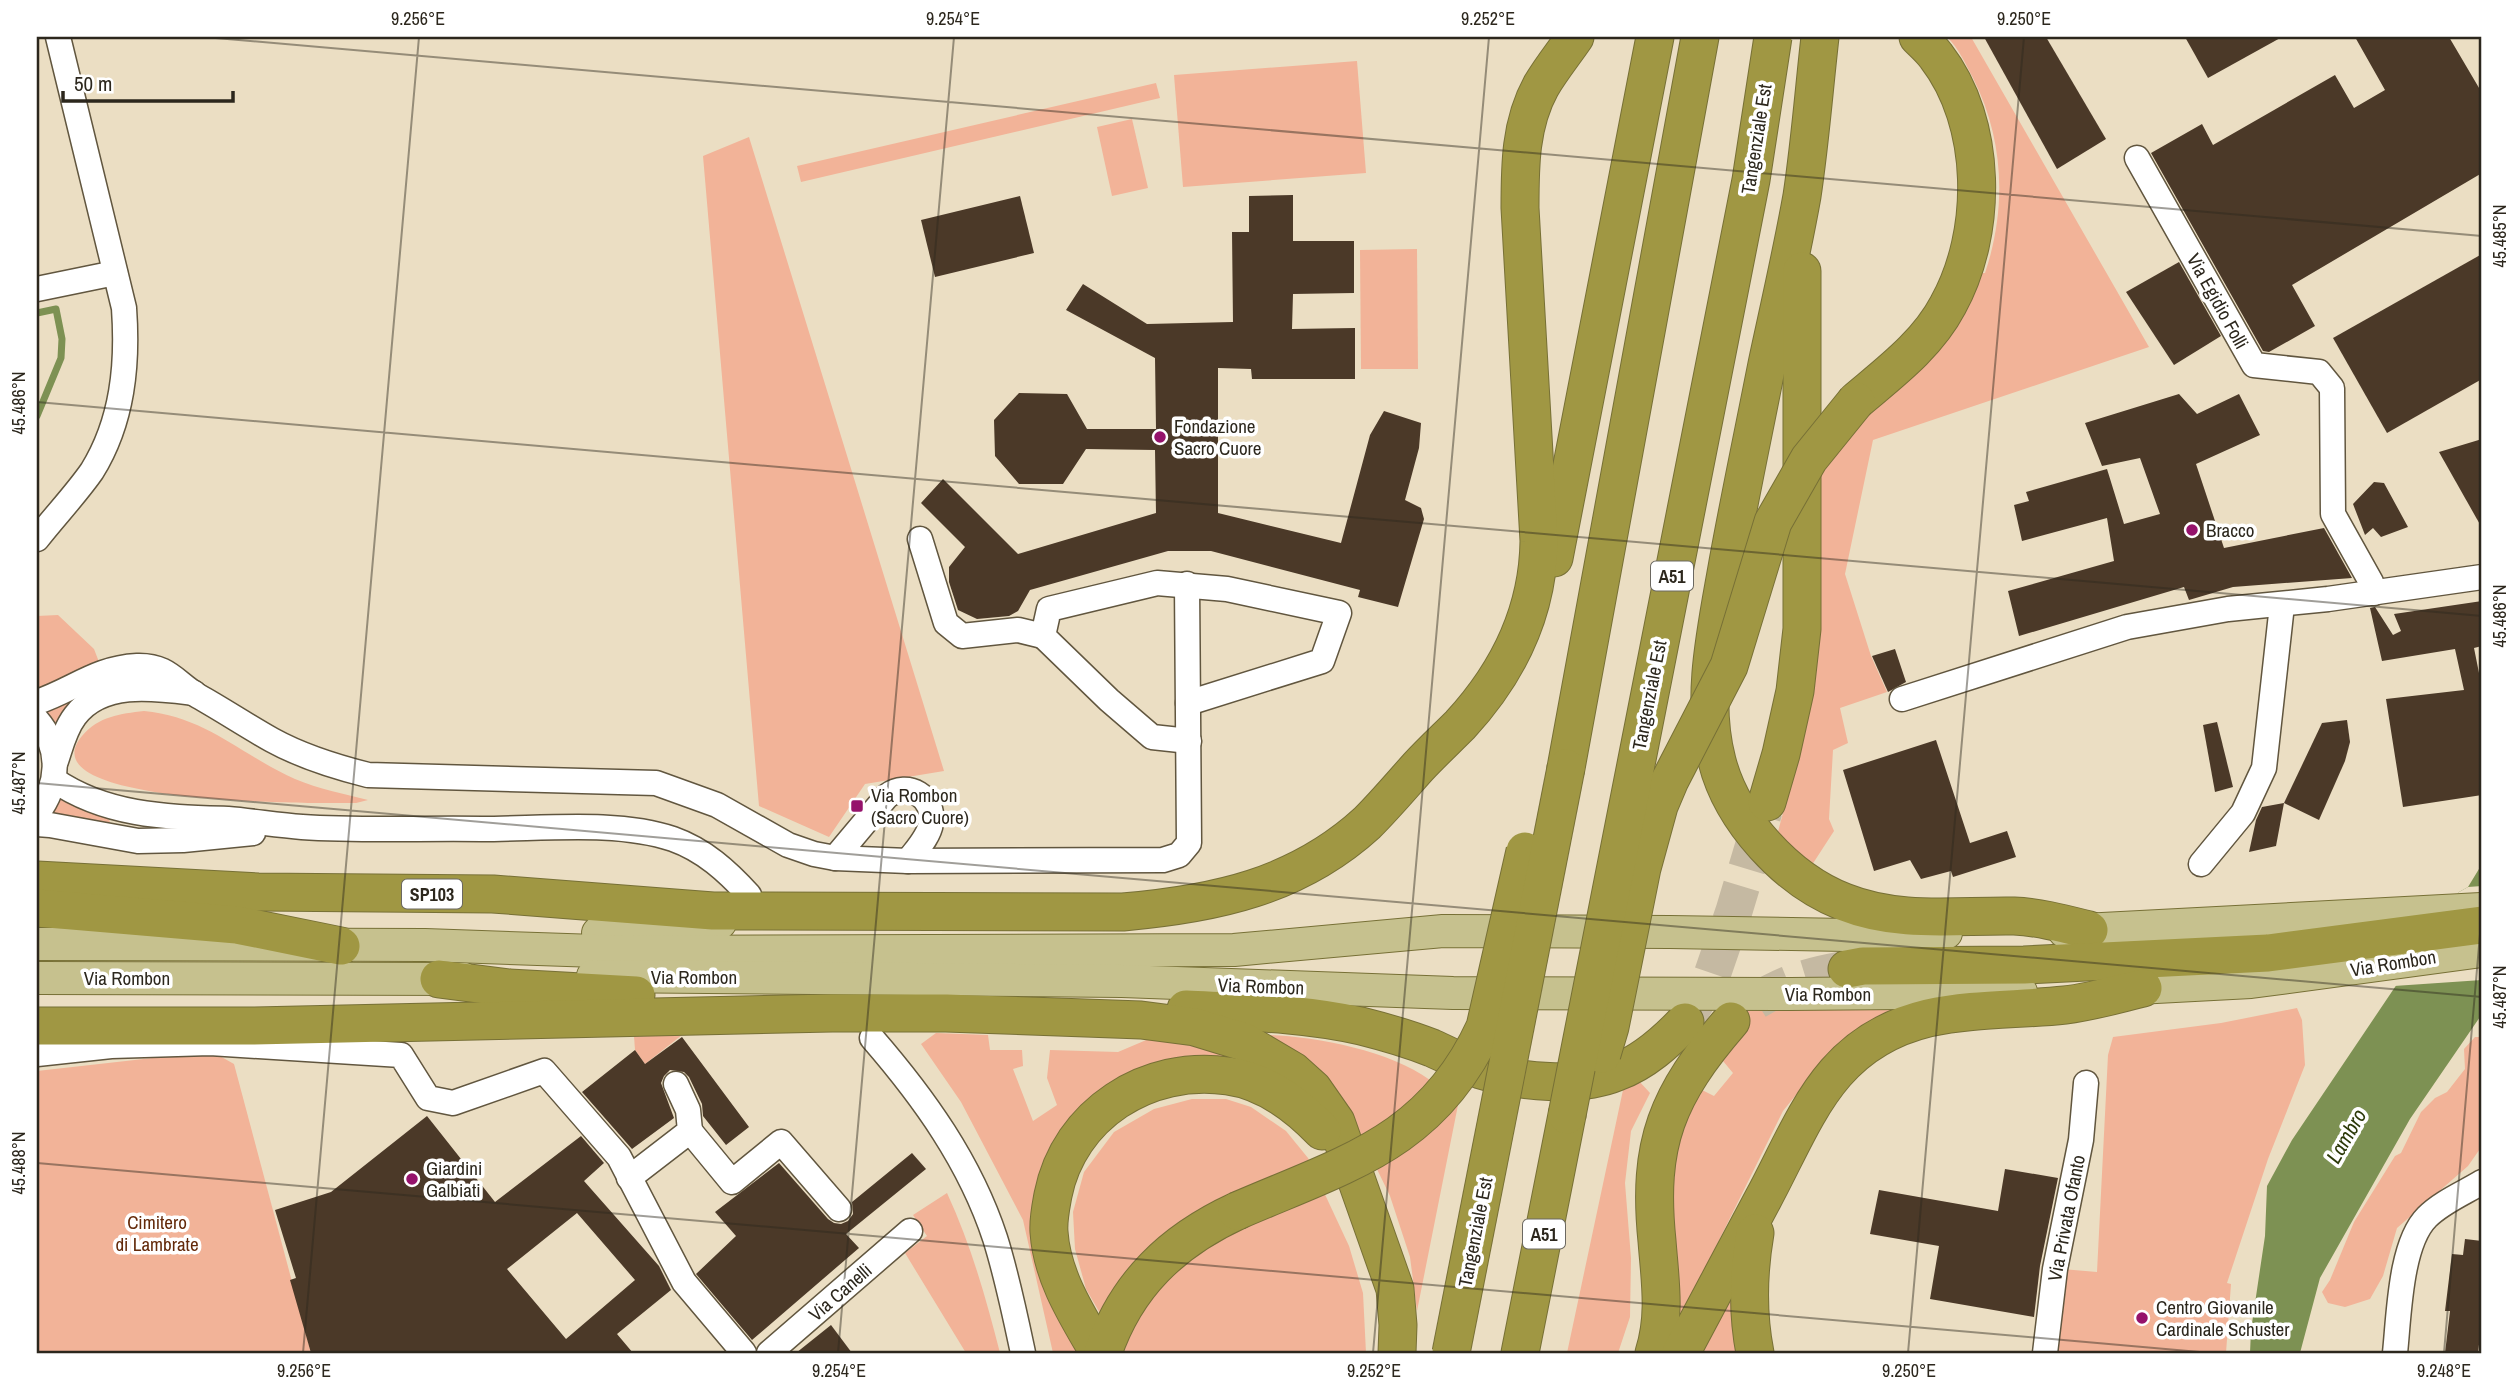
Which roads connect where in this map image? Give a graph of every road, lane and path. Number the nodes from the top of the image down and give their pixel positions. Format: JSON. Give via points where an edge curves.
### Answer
{"nodes":[{"id":1,"x":58,"y":37,"type":"edge"},
{"id":2,"x":1575,"y":37,"type":"edge"},
{"id":3,"x":1655,"y":37,"type":"edge"},
{"id":4,"x":1700,"y":37,"type":"edge"},
{"id":5,"x":1773,"y":37,"type":"edge"},
{"id":6,"x":1821,"y":37,"type":"edge"},
{"id":7,"x":1918,"y":37,"type":"edge"},
{"id":8,"x":2137,"y":158,"type":"dead end"},
{"id":9,"x":1802,"y":195,"type":"junction"},
{"id":10,"x":115,"y":273,"type":"junction"},
{"id":11,"x":37,"y":289,"type":"edge"},
{"id":12,"x":37,"y":538,"type":"edge"},
{"id":13,"x":920,"y":539,"type":"dead end"},
{"id":14,"x":2482,"y":577,"type":"edge"},
{"id":15,"x":1187,"y":584,"type":"junction"},
{"id":16,"x":2374,"y":593,"type":"junction"},
{"id":17,"x":2282,"y":605,"type":"junction"},
{"id":18,"x":1044,"y":636,"type":"junction"},
{"id":19,"x":194,"y":693,"type":"junction"},
{"id":20,"x":1902,"y":699,"type":"dead end"},
{"id":21,"x":37,"y":702,"type":"edge"},
{"id":22,"x":1188,"y":703,"type":"junction"},
{"id":23,"x":37,"y":720,"type":"edge"},
{"id":24,"x":1189,"y":741,"type":"junction"},
{"id":25,"x":1566,"y":768,"type":"junction"},
{"id":26,"x":55,"y":771,"type":"junction"},
{"id":27,"x":1767,"y":802,"type":"tunnel mouth"},
{"id":28,"x":1385,"y":806,"type":"junction"},
{"id":29,"x":37,"y":814,"type":"edge"},
{"id":30,"x":37,"y":824,"type":"edge"},
{"id":31,"x":303,"y":827,"type":"junction"},
{"id":32,"x":835,"y":858,"type":"junction"},
{"id":33,"x":908,"y":861,"type":"junction"},
{"id":34,"x":2202,"y":864,"type":"dead end"},
{"id":35,"x":37,"y":880,"type":"edge"},
{"id":36,"x":749,"y":895,"type":"dead end"},
{"id":37,"x":37,"y":908,"type":"edge"},
{"id":38,"x":2482,"y":909,"type":"edge"},
{"id":39,"x":827,"y":912,"type":"junction"},
{"id":40,"x":2439,"y":921,"type":"junction"},
{"id":41,"x":2482,"y":925,"type":"edge"},
{"id":42,"x":2090,"y":930,"type":"junction"},
{"id":43,"x":37,"y":944,"type":"edge"},
{"id":44,"x":425,"y":945,"type":"junction"},
{"id":45,"x":341,"y":946,"type":"junction"},
{"id":46,"x":2482,"y":951,"type":"edge"},
{"id":47,"x":1847,"y":969,"type":"tunnel mouth"},
{"id":48,"x":37,"y":978,"type":"edge"},
{"id":49,"x":439,"y":979,"type":"junction"},
{"id":50,"x":2143,"y":988,"type":"junction"},
{"id":51,"x":832,"y":1013,"type":"junction"},
{"id":52,"x":946,"y":1013,"type":"junction"},
{"id":53,"x":1731,"y":1021,"type":"tunnel mouth"},
{"id":54,"x":1685,"y":1022,"type":"tunnel mouth"},
{"id":55,"x":37,"y":1026,"type":"edge"},
{"id":56,"x":872,"y":1038,"type":"dead end"},
{"id":57,"x":37,"y":1054,"type":"edge"},
{"id":58,"x":2087,"y":1083,"type":"dead end"},
{"id":59,"x":676,"y":1084,"type":"dead end"},
{"id":60,"x":1567,"y":1115,"type":"junction"},
{"id":61,"x":690,"y":1131,"type":"junction"},
{"id":62,"x":1354,"y":1170,"type":"junction"},
{"id":63,"x":629,"y":1178,"type":"junction"},
{"id":64,"x":2482,"y":1182,"type":"edge"},
{"id":65,"x":1771,"y":1184,"type":"junction"},
{"id":66,"x":839,"y":1209,"type":"dead end"},
{"id":67,"x":910,"y":1231,"type":"dead end"},
{"id":68,"x":744,"y":1353,"type":"edge"},
{"id":69,"x":769,"y":1353,"type":"edge"},
{"id":70,"x":1023,"y":1353,"type":"edge"},
{"id":71,"x":1101,"y":1353,"type":"edge"},
{"id":72,"x":1397,"y":1353,"type":"edge"},
{"id":73,"x":1451,"y":1353,"type":"edge"},
{"id":74,"x":1520,"y":1353,"type":"edge"},
{"id":75,"x":1654,"y":1353,"type":"edge"},
{"id":76,"x":1681,"y":1353,"type":"edge"},
{"id":77,"x":1755,"y":1353,"type":"edge"},
{"id":78,"x":2045,"y":1353,"type":"edge"},
{"id":79,"x":2395,"y":1353,"type":"edge"}],
"edges":[{"from":1,"to":10,"type":"street"},
{"from":2,"to":28,"type":"highway","via":[[1540,88],[1525,127],[1520,160],[1539,541],[1531,605],[1492,687]]},
{"from":3,"to":28,"type":"highway","via":[[1541,613],[1522,664],[1491,710],[1422,780]]},
{"from":4,"to":25,"type":"highway","name":"Tangenziale Est"},
{"from":5,"to":60,"type":"highway","name":"Tangenziale Est","number":"A51","bridge":true,"via":[[1751,180]]},
{"from":6,"to":9,"type":"highway"},
{"from":7,"to":60,"type":"highway","bridge":true,"via":[[1937,56],[1971,130],[1977,170],[1976,214],[1968,260],[1948,306],[1922,342],[1856,401],[1828,434],[1773,522],[1729,666],[1670,780],[1650,831],[1604,1050]]},
{"from":8,"to":16,"type":"street","name":"Via Egidio Folli","via":[[2254,365],[2319,372],[2332,388],[2333,514]]},
{"from":9,"to":27,"type":"highway","via":[[1802,629],[1795,691]]},
{"from":9,"to":42,"type":"highway","via":[[1716,632],[1711,729],[1728,795],[1779,860],[1842,902],[1898,915],[1934,919],[2015,916]]},
{"from":10,"to":11,"type":"street"},
{"from":10,"to":12,"type":"street","via":[[127,346],[118,408],[92,470]]},
{"from":13,"to":18,"type":"street","via":[[946,623],[962,636],[1017,630]]},
{"from":14,"to":16,"type":"street"},
{"from":15,"to":18,"type":"street","via":[[1157,583],[1049,609]]},
{"from":15,"to":22,"type":"street"},
{"from":15,"to":22,"type":"street","via":[[1339,612],[1322,661]]},
{"from":16,"to":17,"type":"street"},
{"from":17,"to":20,"type":"street","via":[[2228,609],[2127,627]]},
{"from":17,"to":34,"type":"street","via":[[2264,768],[2242,813]]},
{"from":18,"to":24,"type":"street","via":[[1152,737]]},
{"from":19,"to":21,"type":"street","via":[[171,674],[137,666],[89,676]]},
{"from":19,"to":26,"type":"street","via":[[128,690],[97,698],[75,715],[63,738]]},
{"from":19,"to":32,"type":"street","via":[[275,741],[340,768],[395,777],[656,783],[717,805],[788,845]]},
{"from":22,"to":24,"type":"street"},
{"from":23,"to":26,"type":"street","via":[[51,741]]},
{"from":24,"to":33,"type":"street","via":[[1189,843],[1179,855],[1163,860]]},
{"from":25,"to":71,"type":"highway","bridge":true,"via":[[1523,858],[1485,1027],[1449,1088],[1391,1140],[1214,1221],[1164,1257],[1119,1312]]},
{"from":25,"to":73,"type":"highway","name":"Tangenziale Est","bridge":true},
{"from":26,"to":29,"type":"street"},
{"from":26,"to":31,"type":"street","via":[[87,799],[117,810]]},
{"from":28,"to":39,"type":"highway","via":[[1352,837],[1291,875],[1191,905],[1123,912]]},
{"from":30,"to":31,"type":"street","via":[[161,842]]},
{"from":31,"to":36,"type":"street","via":[[643,831],[696,850],[723,868]]},
{"from":32,"to":33,"type":"street"},
{"from":32,"to":33,"type":"street","via":[[887,796],[904,789],[921,795],[932,815],[929,830]]},
{"from":35,"to":39,"type":"highway","number":"SP103","via":[[258,892],[492,894],[713,911]]},
{"from":37,"to":45,"type":"highway","via":[[237,925]]},
{"from":38,"to":40,"type":"main road","name":"Via Rombon"},
{"from":39,"to":44,"type":"main road"},
{"from":40,"to":41,"type":"highway"},
{"from":40,"to":42,"type":"main road","name":"Via Rombon"},
{"from":40,"to":47,"type":"highway","via":[[2268,953]]},
{"from":42,"to":44,"type":"main road","name":"Via Rombon","via":[[1846,935],[1443,931],[1234,950],[626,952]]},
{"from":43,"to":45,"type":"main road","name":"Via Rombon"},
{"from":44,"to":45,"type":"main road","name":"Via Rombon"},
{"from":46,"to":50,"type":"main road","name":"Via Rombon","via":[[2251,982]]},
{"from":48,"to":49,"type":"main road","name":"Via Rombon"},
{"from":49,"to":50,"type":"main road","name":"Via Rombon","via":[[1108,981],[1453,993]]},
{"from":49,"to":51,"type":"highway"},
{"from":50,"to":65,"type":"highway","via":[[2067,1005],[1977,1010],[1926,1019],[1872,1041],[1817,1094]]},
{"from":51,"to":52,"type":"highway"},
{"from":51,"to":55,"type":"highway","via":[[267,1026]]},
{"from":52,"to":54,"type":"highway","via":[[1135,1006],[1331,1020],[1388,1032],[1480,1069],[1551,1082],[1616,1073],[1654,1051]]},
{"from":52,"to":62,"type":"highway","via":[[1154,1021],[1244,1042],[1293,1071],[1313,1089],[1336,1122]]},
{"from":53,"to":75,"type":"highway","via":[[1686,1078],[1660,1139],[1654,1209],[1663,1308]]},
{"from":56,"to":70,"type":"street","via":[[906,1077],[967,1172],[1000,1254]]},
{"from":57,"to":63,"type":"street","via":[[210,1043],[401,1055],[428,1098],[453,1103],[544,1071],[618,1157]]},
{"from":58,"to":78,"type":"street","name":"Via Privata Ofanto"},
{"from":59,"to":61,"type":"street","via":[[688,1110]]},
{"from":60,"to":74,"type":"highway","name":"Tangenziale Est","number":"A51"},
{"from":61,"to":63,"type":"street"},
{"from":61,"to":66,"type":"street","via":[[732,1182],[781,1142]]},
{"from":62,"to":71,"type":"highway","via":[[1310,1118],[1290,1102],[1274,1091],[1231,1076],[1163,1078],[1102,1110],[1063,1161],[1048,1230],[1060,1280]]},
{"from":62,"to":72,"type":"highway","via":[[1395,1289]]},
{"from":63,"to":68,"type":"street","via":[[684,1282]]},
{"from":64,"to":79,"type":"street","via":[[2433,1212],[2416,1232],[2406,1262]]},
{"from":65,"to":76,"type":"highway"},
{"from":65,"to":77,"type":"highway","via":[[1751,1259],[1748,1307]]},
{"from":67,"to":69,"type":"street","name":"Via Canelli"}]}
